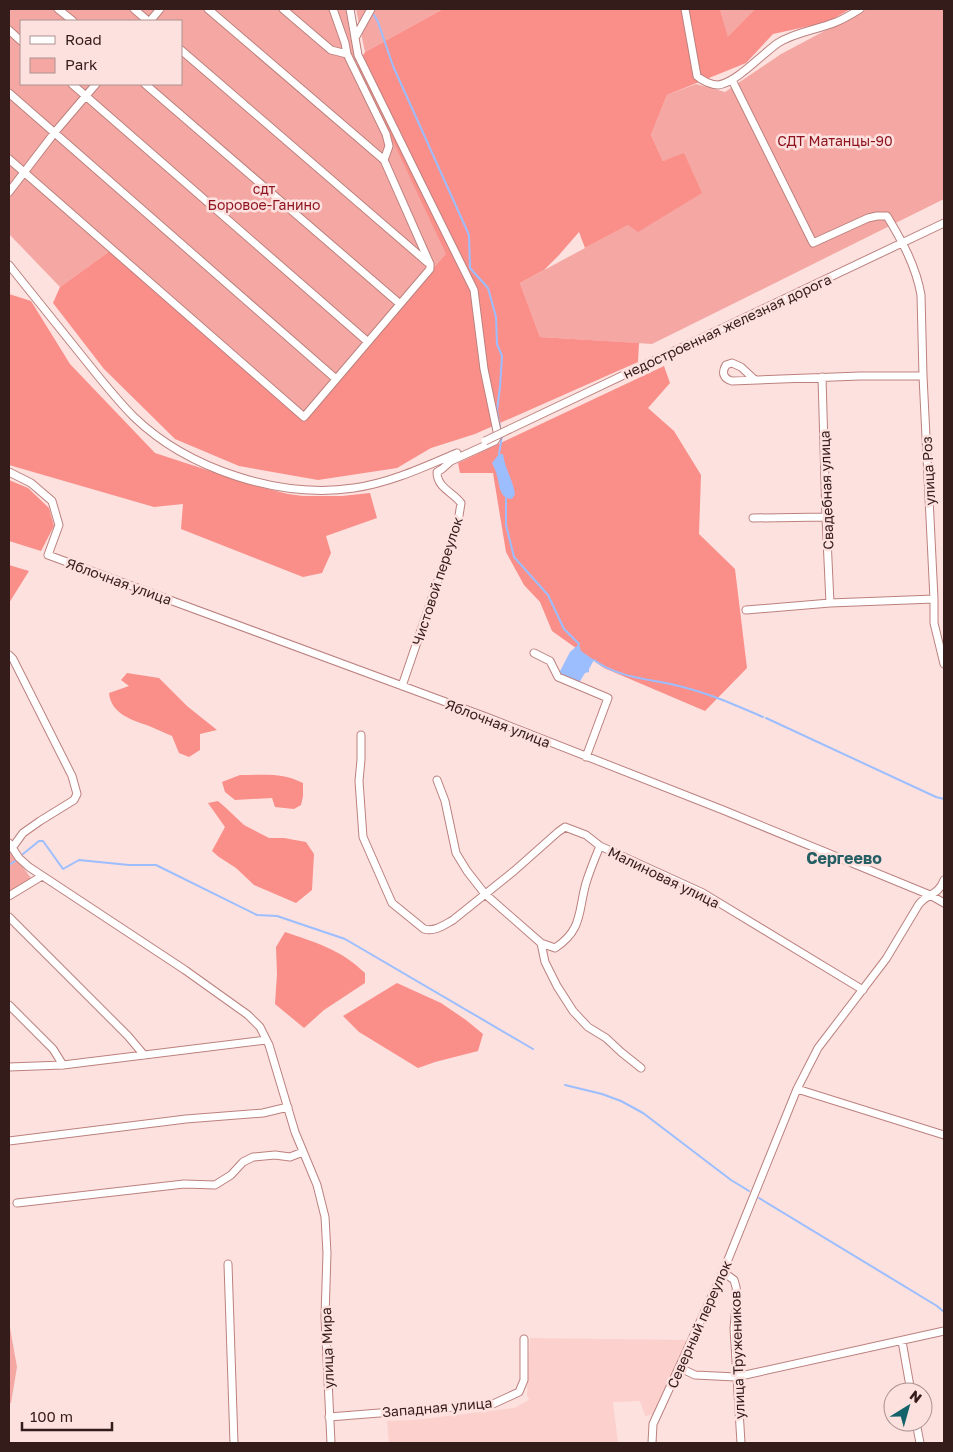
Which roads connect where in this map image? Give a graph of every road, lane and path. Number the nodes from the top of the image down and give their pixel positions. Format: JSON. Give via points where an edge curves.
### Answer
{"nodes":[{"id":1,"x":58,"y":9,"type":"edge"},
{"id":2,"x":134,"y":9,"type":"edge"},
{"id":3,"x":160,"y":9,"type":"edge"},
{"id":4,"x":208,"y":9,"type":"edge"},
{"id":5,"x":283,"y":9,"type":"edge"},
{"id":6,"x":333,"y":9,"type":"edge"},
{"id":7,"x":350,"y":9,"type":"edge"},
{"id":8,"x":371,"y":9,"type":"edge"},
{"id":9,"x":685,"y":9,"type":"edge"},
{"id":10,"x":860,"y":9,"type":"edge"},
{"id":11,"x":72,"y":20,"type":"edge"},
{"id":12,"x":148,"y":20,"type":"edge"},
{"id":13,"x":150,"y":20,"type":"edge"},
{"id":14,"x":9,"y":30,"type":"edge"},
{"id":15,"x":355,"y":38,"type":"junction"},
{"id":16,"x":20,"y":40,"type":"edge"},
{"id":17,"x":182,"y":51,"type":"edge"},
{"id":18,"x":347,"y":54,"type":"junction"},
{"id":19,"x":732,"y":80,"type":"junction"},
{"id":20,"x":73,"y":85,"type":"edge"},
{"id":21,"x":95,"y":85,"type":"edge"},
{"id":22,"x":146,"y":85,"type":"edge"},
{"id":23,"x":9,"y":93,"type":"edge"},
{"id":24,"x":86,"y":95,"type":"junction"},
{"id":25,"x":55,"y":132,"type":"junction"},
{"id":26,"x":9,"y":159,"type":"edge"},
{"id":27,"x":384,"y":160,"type":"junction"},
{"id":28,"x":25,"y":172,"type":"junction"},
{"id":29,"x":9,"y":192,"type":"edge"},
{"id":30,"x":944,"y":223,"type":"edge"},
{"id":31,"x":903,"y":242,"type":"junction"},
{"id":32,"x":430,"y":264,"type":"junction"},
{"id":33,"x":9,"y":265,"type":"edge"},
{"id":34,"x":400,"y":304,"type":"junction"},
{"id":35,"x":368,"y":342,"type":"junction"},
{"id":36,"x":923,"y":376,"type":"junction"},
{"id":37,"x":822,"y":378,"type":"junction"},
{"id":38,"x":336,"y":379,"type":"junction"},
{"id":39,"x":755,"y":380,"type":"dead end"},
{"id":40,"x":9,"y":472,"type":"edge"},
{"id":41,"x":826,"y":517,"type":"junction"},
{"id":42,"x":753,"y":518,"type":"dead end"},
{"id":43,"x":934,"y":599,"type":"junction"},
{"id":44,"x":830,"y":602,"type":"junction"},
{"id":45,"x":746,"y":610,"type":"dead end"},
{"id":46,"x":534,"y":653,"type":"dead end"},
{"id":47,"x":9,"y":655,"type":"edge"},
{"id":48,"x":944,"y":660,"type":"edge"},
{"id":49,"x":402,"y":686,"type":"junction"},
{"id":50,"x":361,"y":735,"type":"dead end"},
{"id":51,"x":586,"y":757,"type":"junction"},
{"id":52,"x":437,"y":780,"type":"dead end"},
{"id":53,"x":10,"y":846,"type":"edge"},
{"id":54,"x":600,"y":846,"type":"junction"},
{"id":55,"x":42,"y":876,"type":"junction"},
{"id":56,"x":944,"y":880,"type":"edge"},
{"id":57,"x":485,"y":894,"type":"junction"},
{"id":58,"x":930,"y":895,"type":"junction"},
{"id":59,"x":9,"y":896,"type":"edge"},
{"id":60,"x":944,"y":903,"type":"edge"},
{"id":61,"x":9,"y":917,"type":"edge"},
{"id":62,"x":541,"y":942,"type":"junction"},
{"id":63,"x":863,"y":990,"type":"junction"},
{"id":64,"x":9,"y":1005,"type":"edge"},
{"id":65,"x":266,"y":1040,"type":"junction"},
{"id":66,"x":144,"y":1055,"type":"junction"},
{"id":67,"x":63,"y":1065,"type":"junction"},
{"id":68,"x":9,"y":1068,"type":"edge"},
{"id":69,"x":641,"y":1068,"type":"dead end"},
{"id":70,"x":797,"y":1089,"type":"junction"},
{"id":71,"x":288,"y":1107,"type":"junction"},
{"id":72,"x":944,"y":1135,"type":"edge"},
{"id":73,"x":9,"y":1141,"type":"edge"},
{"id":74,"x":304,"y":1152,"type":"junction"},
{"id":75,"x":17,"y":1203,"type":"dead end"},
{"id":76,"x":228,"y":1264,"type":"dead end"},
{"id":77,"x":723,"y":1272,"type":"junction"},
{"id":78,"x":944,"y":1330,"type":"edge"},
{"id":79,"x":524,"y":1339,"type":"dead end"},
{"id":80,"x":902,"y":1341,"type":"junction"},
{"id":81,"x":680,"y":1368,"type":"junction"},
{"id":82,"x":736,"y":1378,"type":"junction"},
{"id":83,"x":909,"y":1382,"type":"edge"},
{"id":84,"x":329,"y":1417,"type":"junction"},
{"id":85,"x":234,"y":1443,"type":"edge"},
{"id":86,"x":330,"y":1443,"type":"edge"},
{"id":87,"x":652,"y":1443,"type":"edge"},
{"id":88,"x":741,"y":1443,"type":"edge"}],
"edges":[{"from":1,"to":11,"type":"street"},
{"from":2,"to":12,"type":"street"},
{"from":3,"to":13,"type":"street"},
{"from":4,"to":27,"type":"street"},
{"from":5,"to":18,"type":"street","via":[[331,50]]},
{"from":6,"to":18,"type":"street"},
{"from":7,"to":15,"type":"street"},
{"from":8,"to":15,"type":"street"},
{"from":9,"to":19,"type":"street","via":[[698,76],[717,85]]},
{"from":10,"to":19,"type":"street","via":[[837,22],[780,42]]},
{"from":14,"to":16,"type":"street"},
{"from":15,"to":49,"type":"street","name":"Чистовой переулок","via":[[358,55],[474,290],[484,369],[498,436],[495,441],[451,461],[437,472],[440,484],[462,503],[461,510]]},
{"from":17,"to":32,"type":"street"},
{"from":18,"to":27,"type":"street","via":[[386,134],[389,146]]},
{"from":19,"to":31,"type":"street","name":"улица Роз","via":[[813,243],[877,216],[887,216]]},
{"from":20,"to":24,"type":"street"},
{"from":21,"to":24,"type":"street"},
{"from":22,"to":34,"type":"street"},
{"from":23,"to":25,"type":"street"},
{"from":24,"to":25,"type":"street"},
{"from":24,"to":35,"type":"street"},
{"from":25,"to":28,"type":"street"},
{"from":25,"to":38,"type":"street"},
{"from":26,"to":28,"type":"street"},
{"from":27,"to":32,"type":"street"},
{"from":28,"to":29,"type":"street"},
{"from":28,"to":38,"type":"street","via":[[304,417]]},
{"from":30,"to":31,"type":"street","name":"недостроенная железная дорога"},
{"from":31,"to":33,"type":"street","name":"недостроенная железная дорога","bridge":true,"via":[[485,441],[390,480],[320,491],[259,482],[223,471],[198,461],[153,433],[114,396]]},
{"from":31,"to":36,"type":"street","name":"улица Роз","via":[[921,295]]},
{"from":32,"to":34,"type":"street","via":[[430,270]]},
{"from":34,"to":35,"type":"street"},
{"from":35,"to":38,"type":"street"},
{"from":36,"to":37,"type":"street"},
{"from":36,"to":43,"type":"street","name":"улица Роз"},
{"from":37,"to":39,"type":"street"},
{"from":37,"to":41,"type":"street","name":"Свадебная улица"},
{"from":40,"to":49,"type":"street","name":"Яблочная улица","via":[[31,483],[52,501],[59,525],[48,555]]},
{"from":41,"to":42,"type":"street"},
{"from":41,"to":44,"type":"street","name":"Свадебная улица"},
{"from":43,"to":44,"type":"street"},
{"from":43,"to":48,"type":"street","name":"улица Роз","via":[[934,623]]},
{"from":44,"to":45,"type":"street"},
{"from":46,"to":51,"type":"street","via":[[550,661],[558,677],[608,698]]},
{"from":47,"to":53,"type":"street","via":[[44,718],[72,776],[77,794],[74,800],[23,833]]},
{"from":49,"to":51,"type":"street","name":"Яблочная улица"},
{"from":50,"to":57,"type":"street","via":[[359,781],[363,836],[392,903],[430,931],[453,920]]},
{"from":51,"to":58,"type":"street","name":"Яблочная улица"},
{"from":52,"to":57,"type":"street","via":[[445,801],[456,854]]},
{"from":53,"to":55,"type":"street","name":"улица Мира","via":[[19,858]]},
{"from":54,"to":57,"type":"street","name":"Малиновая улица","via":[[586,835],[565,827]]},
{"from":54,"to":62,"type":"street","via":[[586,883],[579,921],[565,941],[555,948]]},
{"from":54,"to":63,"type":"street","name":"Малиновая улица","via":[[703,893]]},
{"from":55,"to":59,"type":"street"},
{"from":55,"to":65,"type":"street","name":"улица Мира","via":[[233,1005],[260,1026]]},
{"from":56,"to":58,"type":"street","via":[[938,892]]},
{"from":57,"to":62,"type":"street"},
{"from":58,"to":60,"type":"street","name":"Яблочная улица"},
{"from":58,"to":63,"type":"street","name":"Северный переулок","via":[[919,904]]},
{"from":61,"to":66,"type":"street"},
{"from":62,"to":69,"type":"street","via":[[545,962],[573,1011],[588,1027]]},
{"from":63,"to":70,"type":"street","name":"Северный переулок","via":[[818,1048]]},
{"from":64,"to":67,"type":"street","via":[[53,1049]]},
{"from":65,"to":66,"type":"street"},
{"from":65,"to":71,"type":"street","name":"улица Мира"},
{"from":66,"to":67,"type":"street"},
{"from":67,"to":68,"type":"street"},
{"from":70,"to":72,"type":"street"},
{"from":70,"to":77,"type":"street","name":"Северный переулок"},
{"from":71,"to":73,"type":"street","via":[[263,1113]]},
{"from":71,"to":74,"type":"street","name":"улица Мира"},
{"from":74,"to":75,"type":"street","via":[[290,1157],[253,1157],[215,1185],[184,1184]]},
{"from":74,"to":84,"type":"street","name":"улица Мира","via":[[325,1217]]},
{"from":76,"to":85,"type":"street"},
{"from":77,"to":81,"type":"street","name":"Северный переулок"},
{"from":77,"to":82,"type":"street","name":"улица Тружеников","via":[[734,1280],[736,1287]]},
{"from":78,"to":80,"type":"street"},
{"from":79,"to":84,"type":"street","name":"Западная улица","via":[[524,1380],[519,1392],[493,1404]]},
{"from":80,"to":82,"type":"street"},
{"from":80,"to":83,"type":"street"},
{"from":81,"to":82,"type":"street","via":[[695,1375]]},
{"from":81,"to":87,"type":"street","name":"Северный переулок","via":[[653,1424]]},
{"from":82,"to":88,"type":"street","name":"улица Тружеников"},
{"from":84,"to":86,"type":"street","name":"улица Мира"}]}
